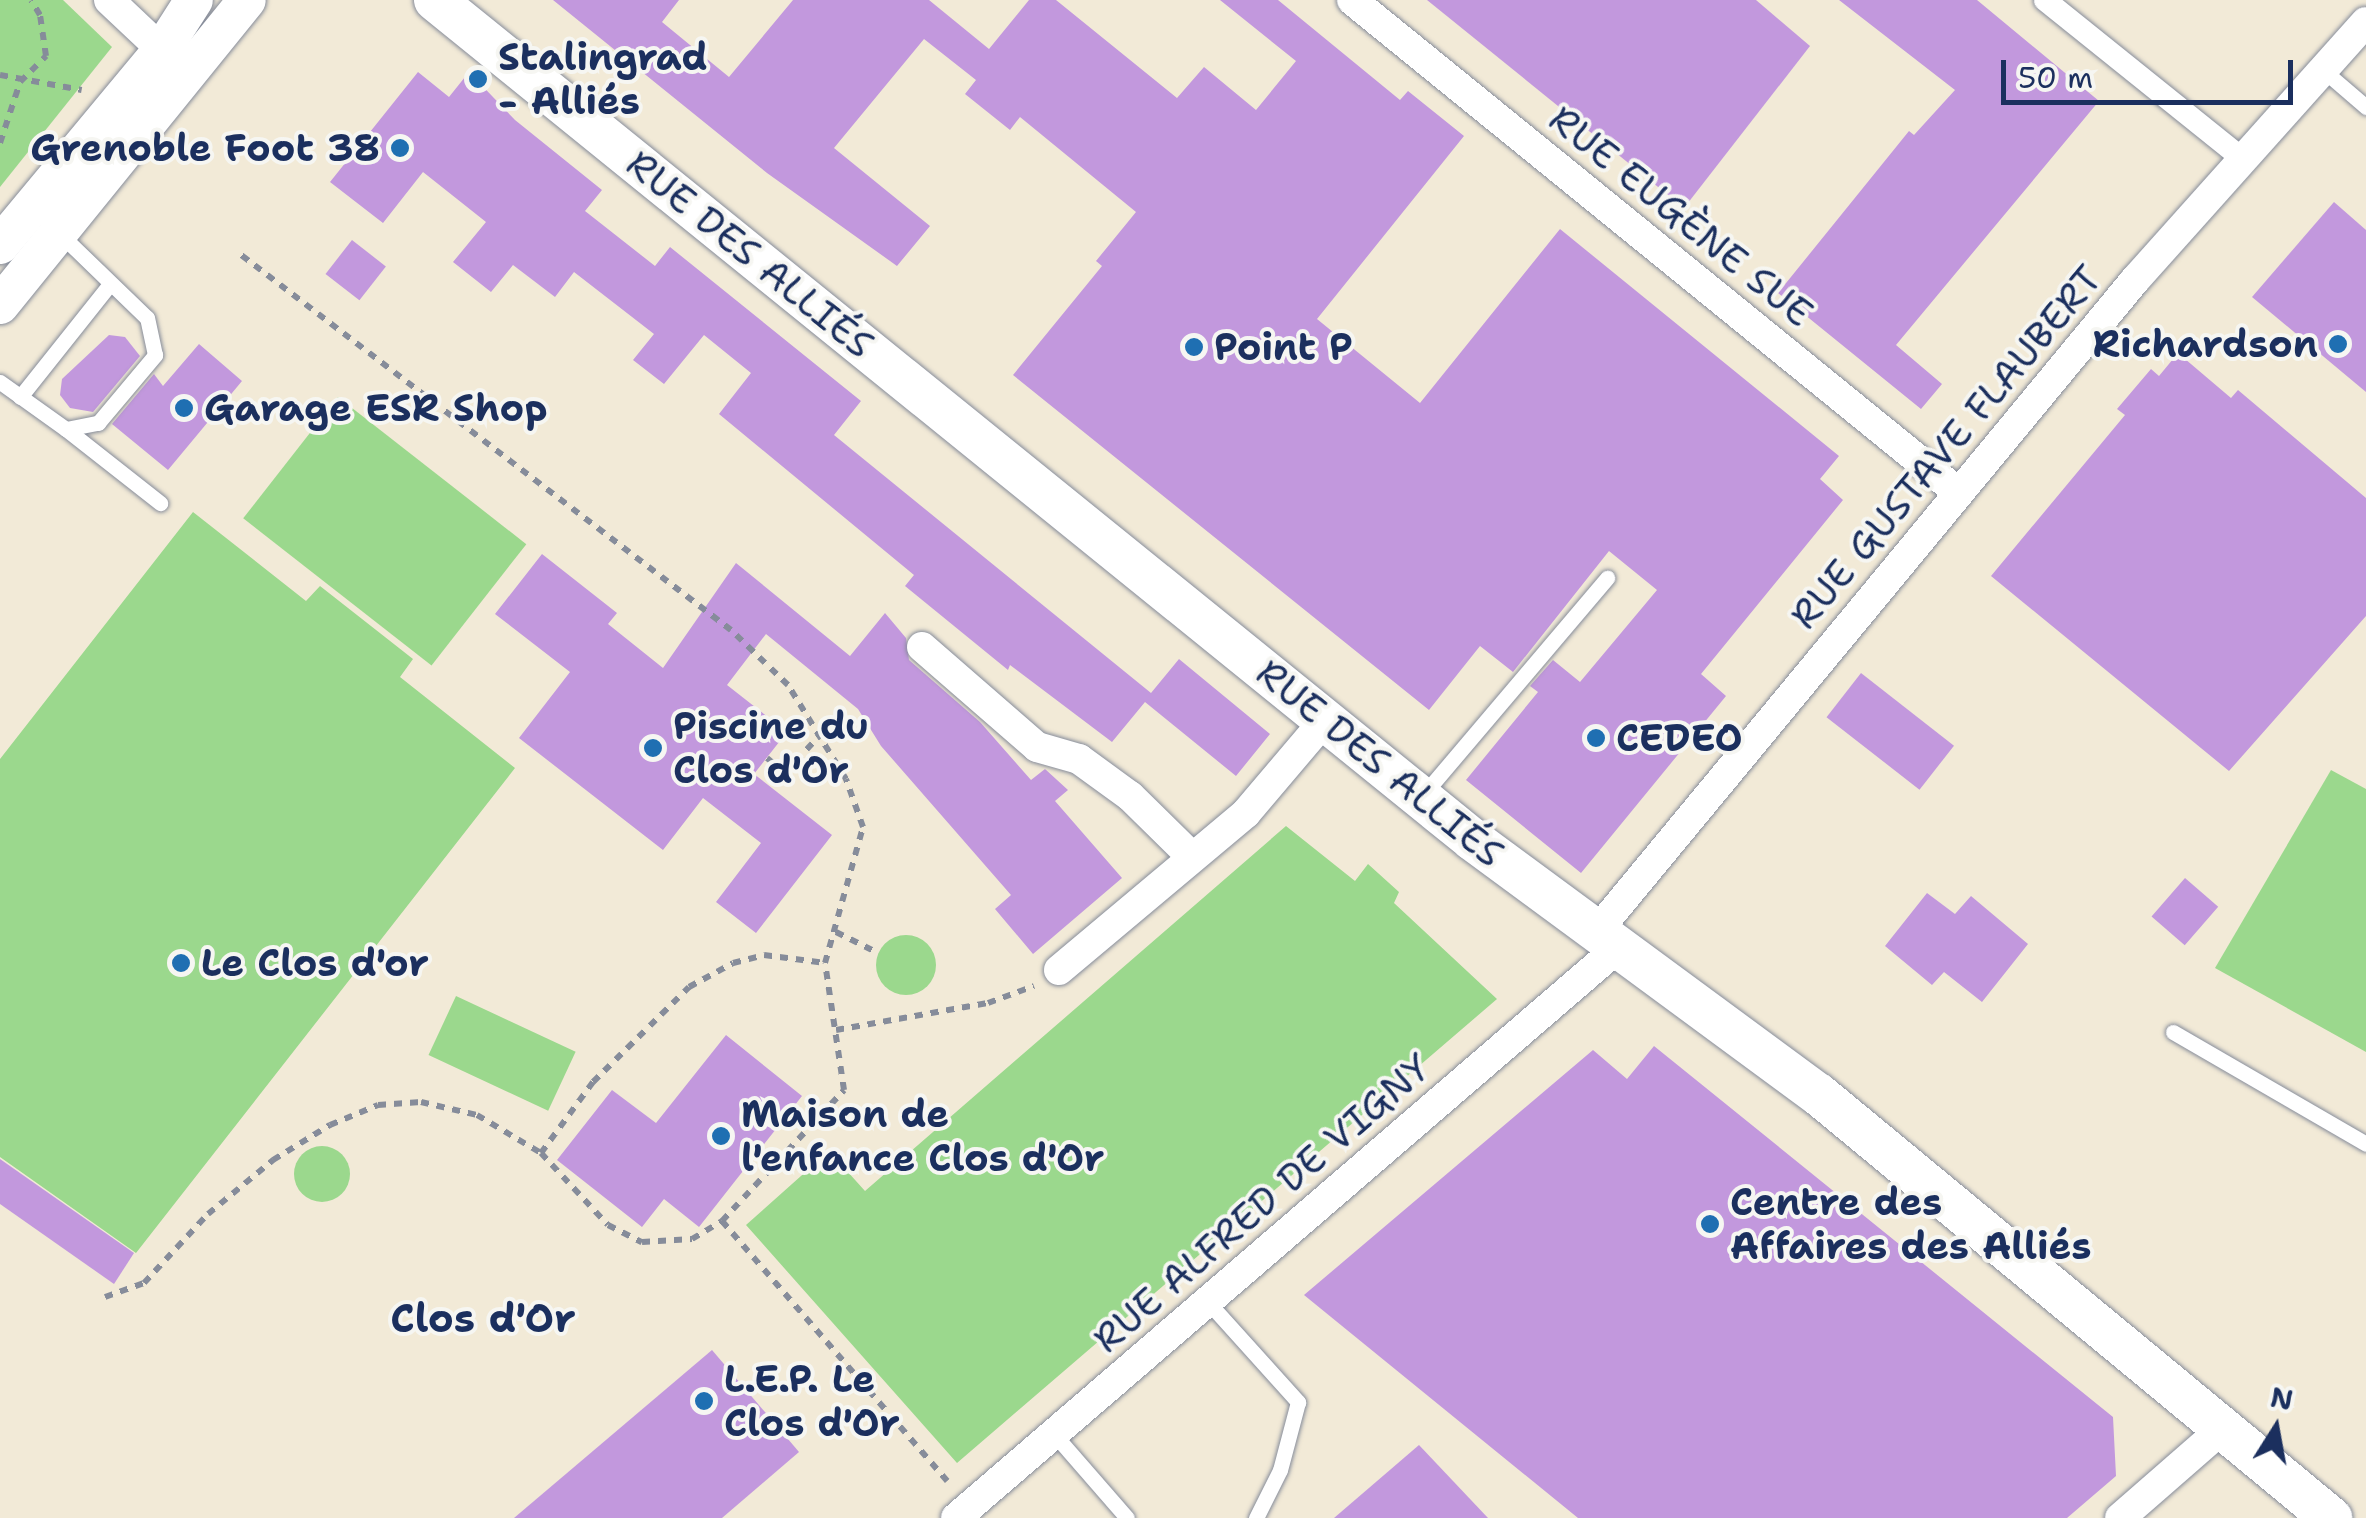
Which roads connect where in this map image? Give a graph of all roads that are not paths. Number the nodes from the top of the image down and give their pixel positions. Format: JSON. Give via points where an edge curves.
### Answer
{"nodes":[{"id":1,"x":109,"y":0,"type":"edge"},
{"id":2,"x":194,"y":0,"type":"edge"},
{"id":3,"x":247,"y":0,"type":"edge"},
{"id":4,"x":436,"y":0,"type":"edge"},
{"id":5,"x":1352,"y":0,"type":"edge"},
{"id":6,"x":2045,"y":0,"type":"edge"},
{"id":7,"x":2366,"y":22,"type":"edge"},
{"id":8,"x":162,"y":50,"type":"junction"},
{"id":9,"x":2323,"y":70,"type":"junction"},
{"id":10,"x":2366,"y":107,"type":"edge"},
{"id":11,"x":2243,"y":159,"type":"junction"},
{"id":12,"x":45,"y":220,"type":"junction"},
{"id":13,"x":0,"y":246,"type":"edge"},
{"id":14,"x":110,"y":284,"type":"junction"},
{"id":15,"x":0,"y":305,"type":"edge"},
{"id":16,"x":0,"y":382,"type":"edge"},
{"id":17,"x":20,"y":397,"type":"junction"},
{"id":18,"x":66,"y":429,"type":"junction"},
{"id":19,"x":1959,"y":493,"type":"junction"},
{"id":20,"x":160,"y":503,"type":"dead end"},
{"id":21,"x":1607,"y":578,"type":"dead end"},
{"id":22,"x":922,"y":647,"type":"dead end"},
{"id":23,"x":1325,"y":720,"type":"junction"},
{"id":24,"x":1423,"y":796,"type":"junction"},
{"id":25,"x":1192,"y":858,"type":"junction"},
{"id":26,"x":1608,"y":939,"type":"junction"},
{"id":27,"x":1059,"y":970,"type":"road end"},
{"id":28,"x":2172,"y":1032,"type":"dead end"},
{"id":29,"x":2366,"y":1144,"type":"edge"},
{"id":30,"x":1208,"y":1302,"type":"junction"},
{"id":31,"x":2222,"y":1429,"type":"junction"},
{"id":32,"x":1054,"y":1434,"type":"junction"},
{"id":33,"x":963,"y":1512,"type":"edge"},
{"id":34,"x":1128,"y":1518,"type":"edge"},
{"id":35,"x":1256,"y":1518,"type":"edge"},
{"id":36,"x":2120,"y":1518,"type":"edge"},
{"id":37,"x":2330,"y":1518,"type":"edge"}],
"edges":[{"from":1,"to":8,"type":"street"},
{"from":2,"to":8,"type":"street"},
{"from":3,"to":12,"type":"street"},
{"from":4,"to":23,"type":"main road","name":"RUE DES ALLIÉS"},
{"from":5,"to":19,"type":"street","name":"RUE EUGÈNE SUE"},
{"from":6,"to":11,"type":"street"},
{"from":7,"to":9,"type":"street","name":"RUE GUSTAVE FLAUBERT"},
{"from":8,"to":12,"type":"street","via":[[112,111]]},
{"from":9,"to":10,"type":"lane"},
{"from":9,"to":11,"type":"street","name":"RUE GUSTAVE FLAUBERT"},
{"from":11,"to":19,"type":"street","name":"RUE GUSTAVE FLAUBERT"},
{"from":12,"to":13,"type":"street"},
{"from":12,"to":14,"type":"lane"},
{"from":12,"to":15,"type":"street"},
{"from":14,"to":17,"type":"lane"},
{"from":14,"to":18,"type":"lane","via":[[147,318],[154,355],[98,423]]},
{"from":16,"to":17,"type":"lane"},
{"from":17,"to":18,"type":"lane"},
{"from":18,"to":20,"type":"lane"},
{"from":19,"to":26,"type":"street","name":"RUE GUSTAVE FLAUBERT"},
{"from":21,"to":24,"type":"lane"},
{"from":22,"to":25,"type":"street","via":[[1037,747],[1080,759],[1130,796]]},
{"from":23,"to":24,"type":"main road","name":"RUE DES ALLIÉS"},
{"from":23,"to":25,"type":"street","via":[[1246,814]]},
{"from":24,"to":26,"type":"main road","name":"RUE DES ALLIÉS"},
{"from":25,"to":27,"type":"street"},
{"from":26,"to":30,"type":"street","name":"RUE ALFRED DE VIGNY"},
{"from":26,"to":31,"type":"main road","name":"RUE DES ALLIÉS","via":[[1818,1094]]},
{"from":28,"to":29,"type":"lane"},
{"from":30,"to":32,"type":"street","name":"RUE ALFRED DE VIGNY"},
{"from":30,"to":35,"type":"lane","via":[[1298,1402],[1280,1470]]},
{"from":31,"to":36,"type":"street"},
{"from":31,"to":37,"type":"main road","name":"RUE DES ALLIÉS"},
{"from":32,"to":33,"type":"street","name":"RUE ALFRED DE VIGNY"},
{"from":32,"to":34,"type":"lane"}]}
